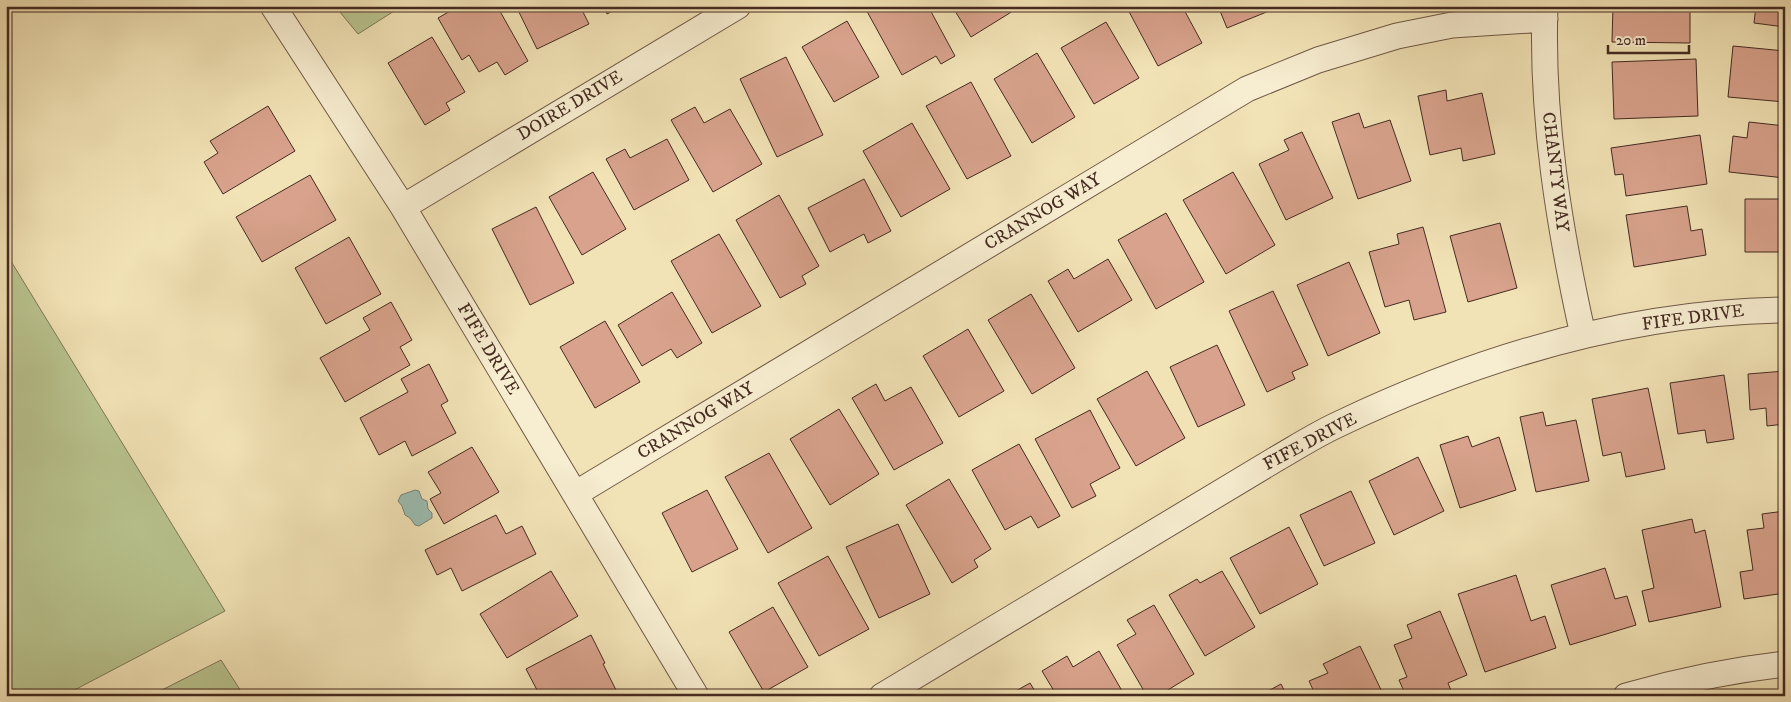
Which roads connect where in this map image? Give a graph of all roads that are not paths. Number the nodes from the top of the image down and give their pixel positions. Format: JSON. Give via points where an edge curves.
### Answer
{"nodes":[{"id":1,"x":273,"y":6,"type":"edge"},
{"id":2,"x":738,"y":6,"type":"edge"},
{"id":3,"x":1545,"y":12,"type":"edge"},
{"id":4,"x":403,"y":207,"type":"junction"},
{"id":5,"x":1785,"y":310,"type":"edge"},
{"id":6,"x":1583,"y":335,"type":"junction"},
{"id":7,"x":575,"y":494,"type":"junction"},
{"id":8,"x":1785,"y":664,"type":"edge"},
{"id":9,"x":696,"y":696,"type":"edge"},
{"id":10,"x":882,"y":696,"type":"edge"},
{"id":11,"x":1626,"y":696,"type":"edge"}],
"edges":[{"from":1,"to":4,"type":"street","name":"FIFE DRIVE"},
{"from":2,"to":4,"type":"street","name":"DOIRE DRIVE"},
{"from":3,"to":6,"type":"street","name":"CHANTY WAY","via":[[1546,100],[1554,180]]},
{"from":3,"to":7,"type":"street","name":"CRANNOG WAY","via":[[1397,36],[1318,60],[1248,89]]},
{"from":4,"to":7,"type":"street","name":"FIFE DRIVE"},
{"from":5,"to":6,"type":"street","name":"FIFE DRIVE","via":[[1748,310],[1680,318]]},
{"from":6,"to":10,"type":"street","name":"FIFE DRIVE","via":[[1413,390],[1337,424]]},
{"from":7,"to":9,"type":"street","name":"FIFE DRIVE"},
{"from":8,"to":11,"type":"street","via":[[1752,667]]}]}
